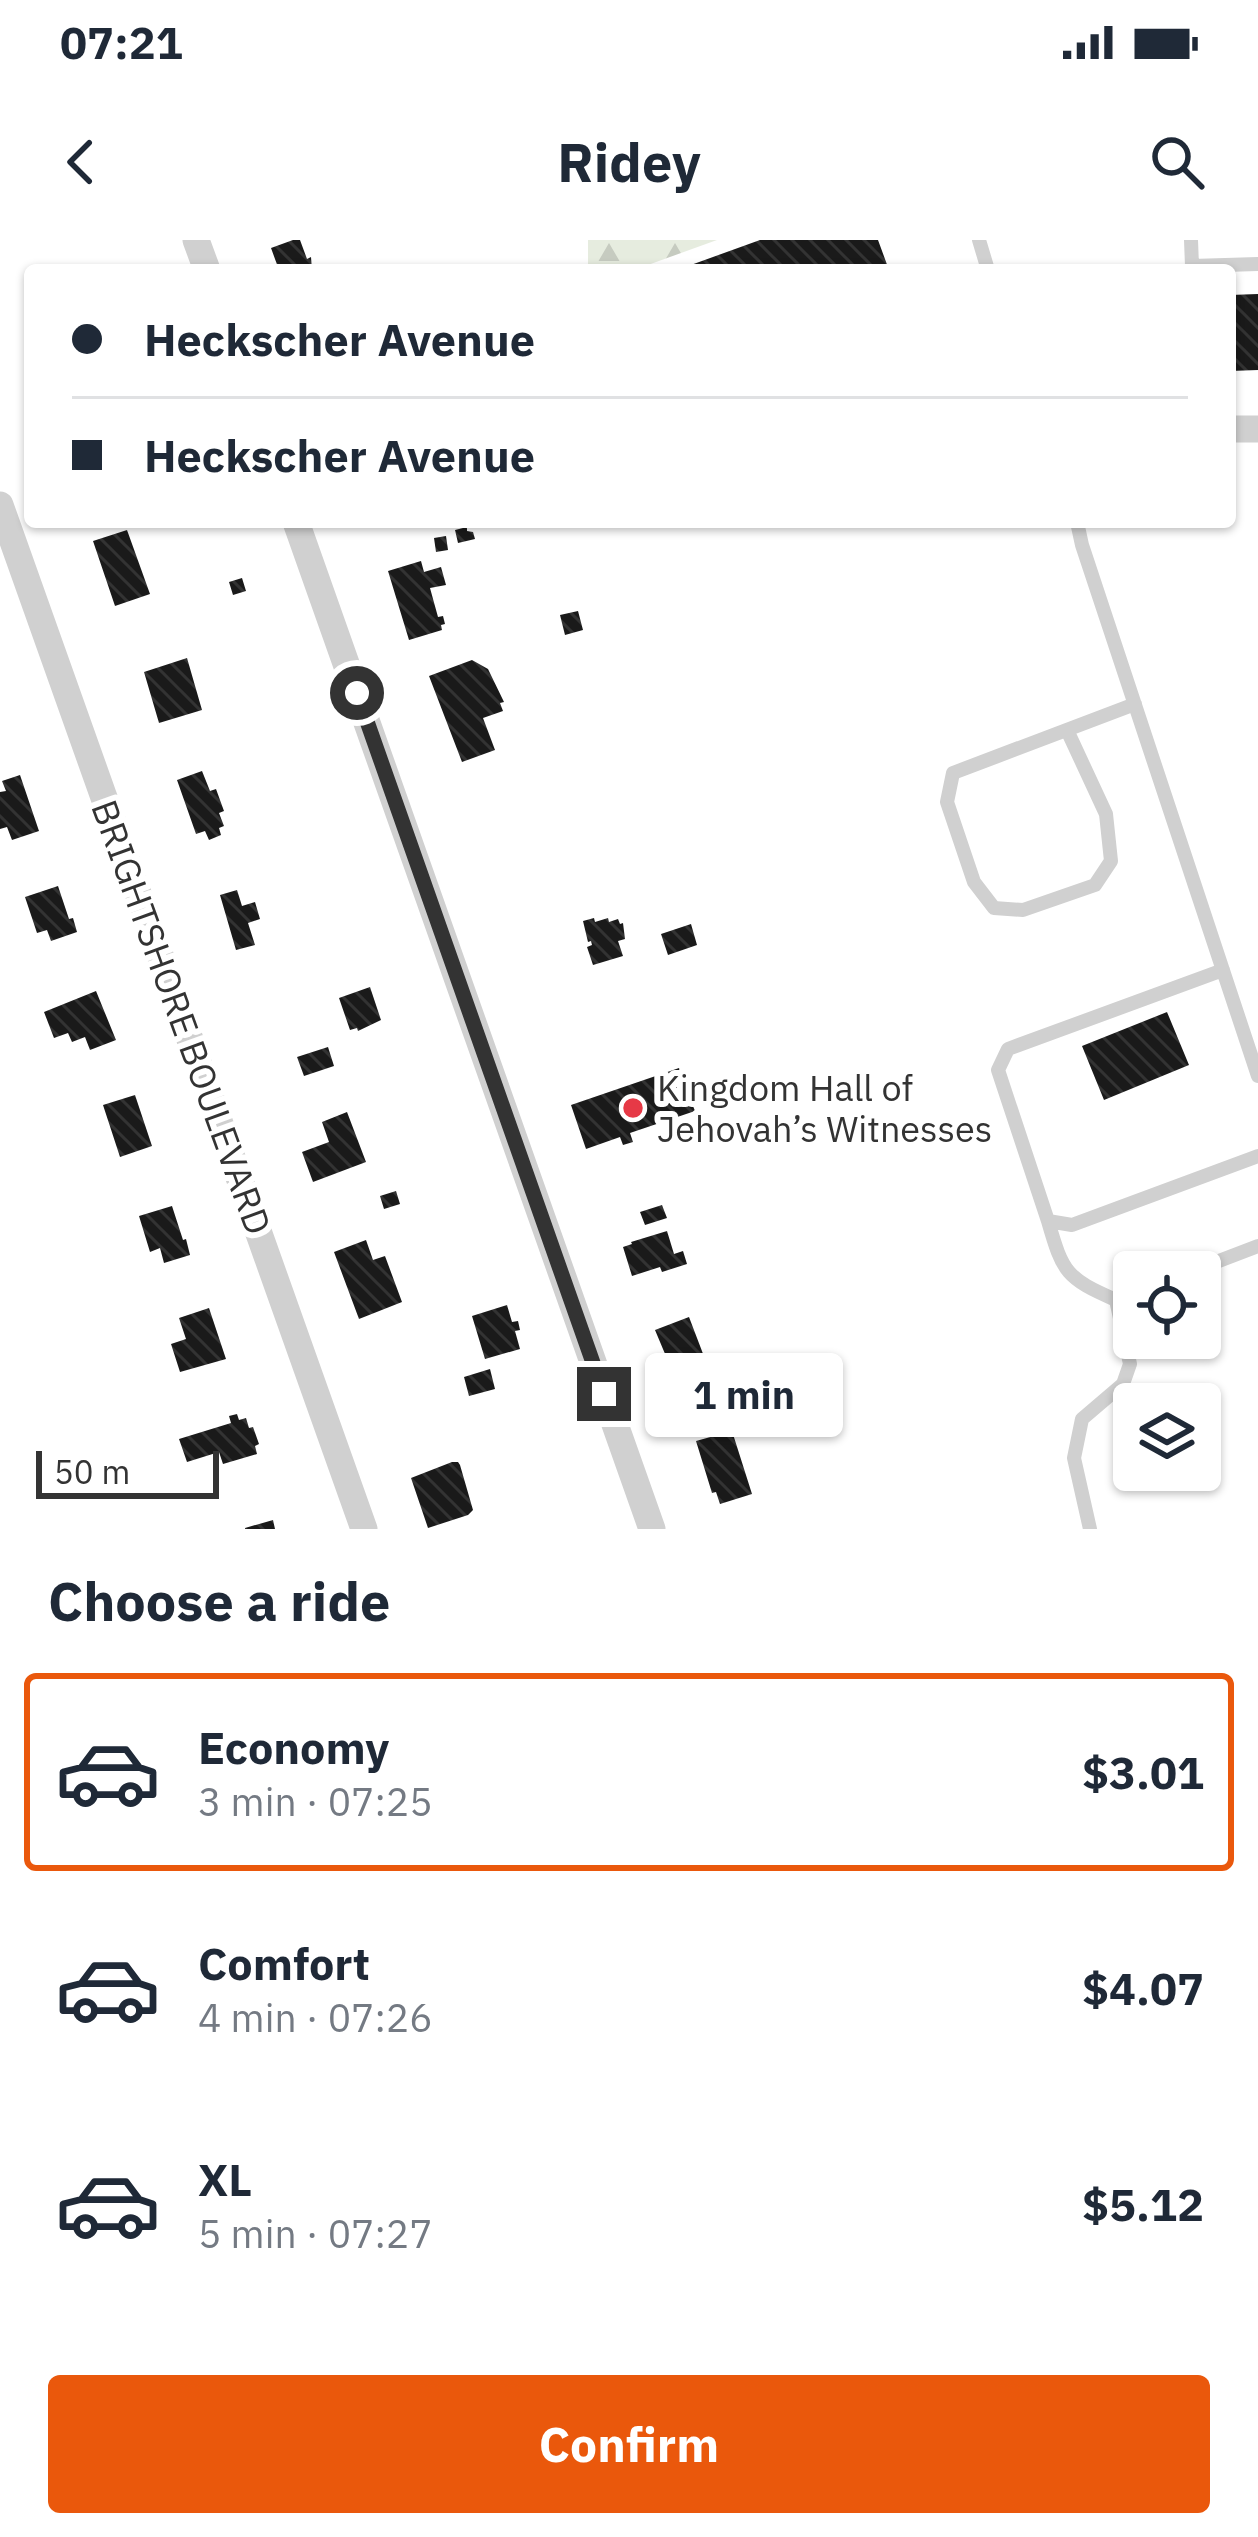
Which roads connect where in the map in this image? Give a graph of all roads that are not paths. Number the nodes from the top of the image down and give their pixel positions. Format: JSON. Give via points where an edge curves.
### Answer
{"nodes":[{"id":1,"x":0,"y":505,"type":"edge"},
{"id":2,"x":298,"y":528,"type":"edge"},
{"id":3,"x":1078,"y":528,"type":"edge"},
{"id":4,"x":1135,"y":704,"type":"junction"},
{"id":5,"x":1067,"y":730,"type":"junction"},
{"id":6,"x":1223,"y":970,"type":"junction"},
{"id":7,"x":1258,"y":1076,"type":"edge"},
{"id":8,"x":1258,"y":1156,"type":"edge"},
{"id":9,"x":1048,"y":1221,"type":"junction"},
{"id":10,"x":1258,"y":1246,"type":"edge"},
{"id":11,"x":1221,"y":1260,"type":"edge"},
{"id":12,"x":1113,"y":1299,"type":"edge"},
{"id":13,"x":1129,"y":1359,"type":"edge"},
{"id":14,"x":364,"y":1529,"type":"edge"},
{"id":15,"x":652,"y":1529,"type":"edge"},
{"id":16,"x":1090,"y":1529,"type":"edge"}],
"edges":[{"from":1,"to":14,"type":"street","name":"BRIGHTSHORE BOULEVARD"},
{"from":2,"to":15,"type":"street"},
{"from":3,"to":4,"type":"lane"},
{"from":4,"to":5,"type":"lane"},
{"from":4,"to":6,"type":"lane"},
{"from":5,"to":5,"type":"lane","via":[[953,773],[947,802],[974,882],[994,908],[1023,910],[1095,885],[1112,861],[1106,814]]},
{"from":6,"to":7,"type":"lane"},
{"from":6,"to":9,"type":"lane","via":[[1008,1049],[998,1070]]},
{"from":8,"to":9,"type":"lane","via":[[1072,1225]]},
{"from":9,"to":12,"type":"lane","via":[[1061,1265]]},
{"from":10,"to":11,"type":"lane"},
{"from":13,"to":16,"type":"lane","via":[[1123,1384],[1082,1419],[1073,1458]]}]}
